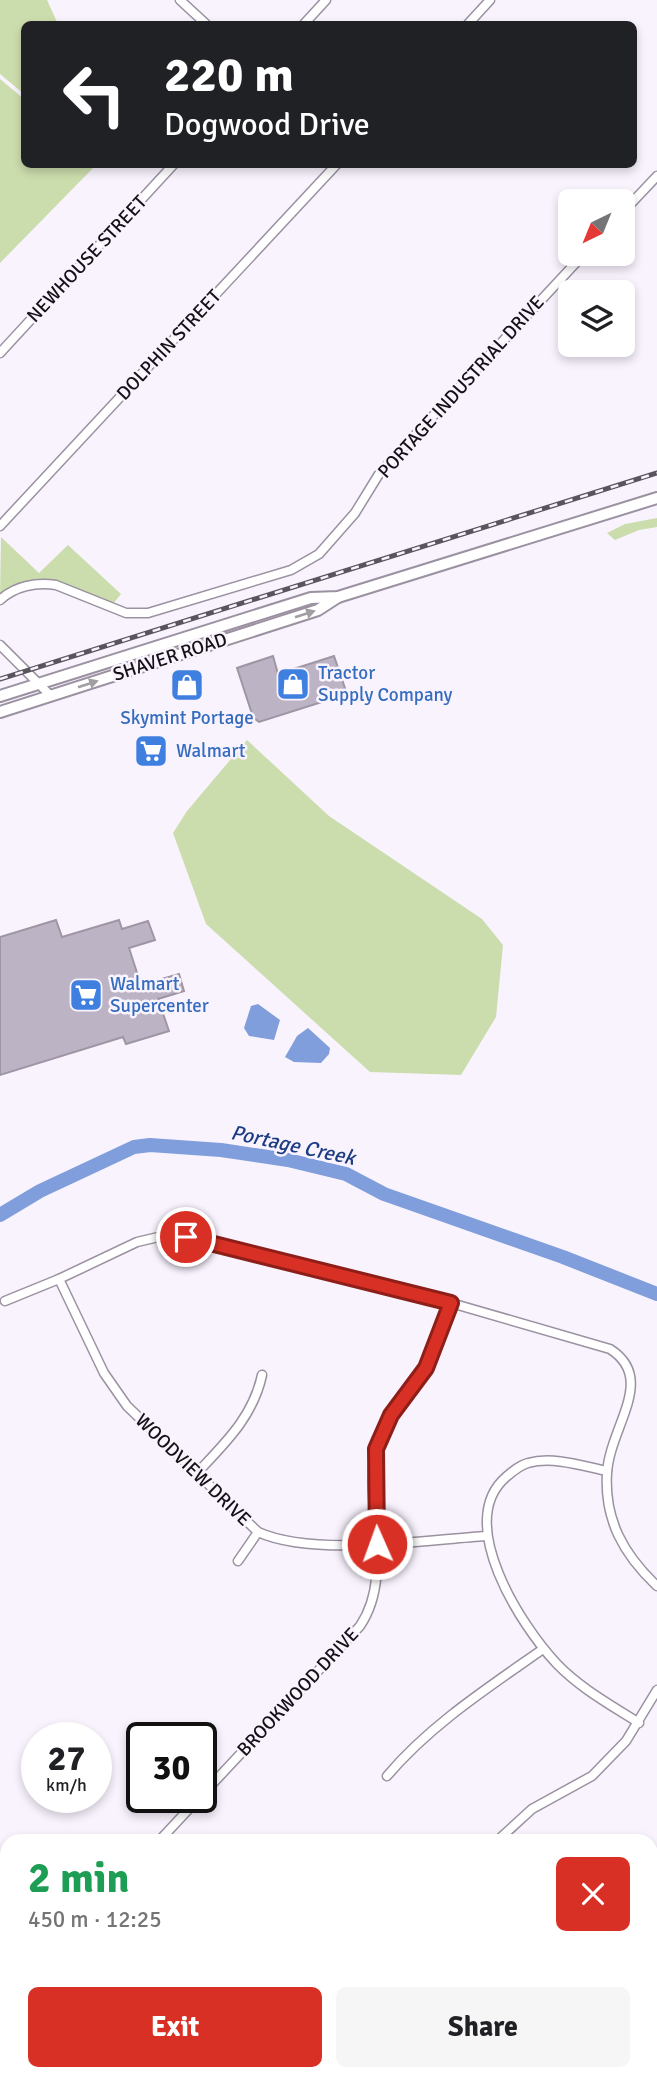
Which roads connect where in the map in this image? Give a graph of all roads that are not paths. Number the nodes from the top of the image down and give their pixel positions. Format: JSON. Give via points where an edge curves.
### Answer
{"nodes":[{"id":1,"x":180,"y":0,"type":"edge"},
{"id":2,"x":326,"y":0,"type":"edge"},
{"id":3,"x":490,"y":0,"type":"edge"},
{"id":4,"x":202,"y":21,"type":"edge"},
{"id":5,"x":306,"y":21,"type":"edge"},
{"id":6,"x":471,"y":21,"type":"edge"},
{"id":7,"x":170,"y":168,"type":"edge"},
{"id":8,"x":333,"y":168,"type":"edge"},
{"id":9,"x":657,"y":176,"type":"edge"},
{"id":10,"x":635,"y":199,"type":"edge"},
{"id":11,"x":573,"y":266,"type":"edge"},
{"id":12,"x":0,"y":353,"type":"edge"},
{"id":13,"x":657,"y":498,"type":"edge"},
{"id":14,"x":0,"y":526,"type":"edge"},
{"id":15,"x":338,"y":597,"type":"junction"},
{"id":16,"x":0,"y":600,"type":"edge"},
{"id":17,"x":0,"y":645,"type":"edge"},
{"id":18,"x":39,"y":684,"type":"junction"},
{"id":19,"x":0,"y":696,"type":"edge"},
{"id":20,"x":51,"y":696,"type":"junction"},
{"id":21,"x":0,"y":712,"type":"edge"},
{"id":22,"x":59,"y":1279,"type":"junction"},
{"id":23,"x":5,"y":1301,"type":"dead end"},
{"id":24,"x":451,"y":1303,"type":"junction"},
{"id":25,"x":262,"y":1375,"type":"dead end"},
{"id":26,"x":607,"y":1471,"type":"junction"},
{"id":27,"x":196,"y":1474,"type":"junction"},
{"id":28,"x":258,"y":1532,"type":"junction"},
{"id":29,"x":486,"y":1536,"type":"junction"},
{"id":30,"x":377,"y":1544,"type":"junction"},
{"id":31,"x":238,"y":1560,"type":"dead end"},
{"id":32,"x":657,"y":1586,"type":"edge"},
{"id":33,"x":543,"y":1649,"type":"junction"},
{"id":34,"x":657,"y":1690,"type":"edge"},
{"id":35,"x":639,"y":1723,"type":"junction"},
{"id":36,"x":387,"y":1776,"type":"dead end"},
{"id":37,"x":217,"y":1780,"type":"edge"},
{"id":38,"x":186,"y":1813,"type":"edge"},
{"id":39,"x":166,"y":1834,"type":"edge"},
{"id":40,"x":505,"y":1834,"type":"edge"}],
"edges":[{"from":1,"to":4,"type":"street"},
{"from":2,"to":5,"type":"street"},
{"from":3,"to":6,"type":"street"},
{"from":7,"to":12,"type":"street","name":"NEWHOUSE STREET"},
{"from":8,"to":14,"type":"street","name":"DOLPHIN STREET"},
{"from":9,"to":10,"type":"street"},
{"from":11,"to":16,"type":"street","name":"PORTAGE INDUSTRIAL DRIVE","via":[[379,474],[344,528],[307,563],[148,613],[126,613],[45,583],[23,587]]},
{"from":13,"to":15,"type":"main road","name":"SHAVER ROAD"},
{"from":15,"to":18,"type":"main road","name":"SHAVER ROAD","via":[[311,598]]},
{"from":20,"to":15,"type":"main road","name":"SHAVER ROAD","one_way":true,"via":[[318,610]]},
{"from":17,"to":18,"type":"street"},
{"from":18,"to":19,"type":"main road","name":"SHAVER ROAD"},
{"from":18,"to":20,"type":"street"},
{"from":20,"to":21,"type":"main road","name":"SHAVER ROAD"},
{"from":22,"to":23,"type":"street"},
{"from":22,"to":24,"type":"street","via":[[137,1242],[167,1235]]},
{"from":22,"to":27,"type":"street","name":"WOODVIEW DRIVE","via":[[116,1392]]},
{"from":24,"to":26,"type":"street","via":[[600,1345],[631,1362],[638,1371],[639,1390],[615,1440]]},
{"from":24,"to":30,"type":"street","name":"BROOKWOOD DRIVE","via":[[426,1368],[391,1415],[376,1449]]},
{"from":25,"to":27,"type":"street","via":[[244,1421]]},
{"from":26,"to":29,"type":"street","via":[[553,1461],[526,1463],[494,1490],[488,1504]]},
{"from":26,"to":32,"type":"street","via":[[609,1505],[621,1545]]},
{"from":27,"to":28,"type":"street","name":"WOODVIEW DRIVE"},
{"from":28,"to":30,"type":"street","name":"WOODVIEW DRIVE","via":[[297,1543]]},
{"from":28,"to":31,"type":"street"},
{"from":29,"to":30,"type":"street","name":"WOODVIEW DRIVE"},
{"from":29,"to":33,"type":"street","via":[[514,1605]]},
{"from":30,"to":37,"type":"street","name":"BROOKWOOD DRIVE","via":[[372,1606],[360,1626]]},
{"from":33,"to":35,"type":"street","via":[[582,1685]]},
{"from":33,"to":36,"type":"street","via":[[444,1722]]},
{"from":34,"to":35,"type":"street"},
{"from":35,"to":40,"type":"street","via":[[592,1776],[533,1809]]},
{"from":38,"to":39,"type":"street","name":"BROOKWOOD DRIVE"}]}
